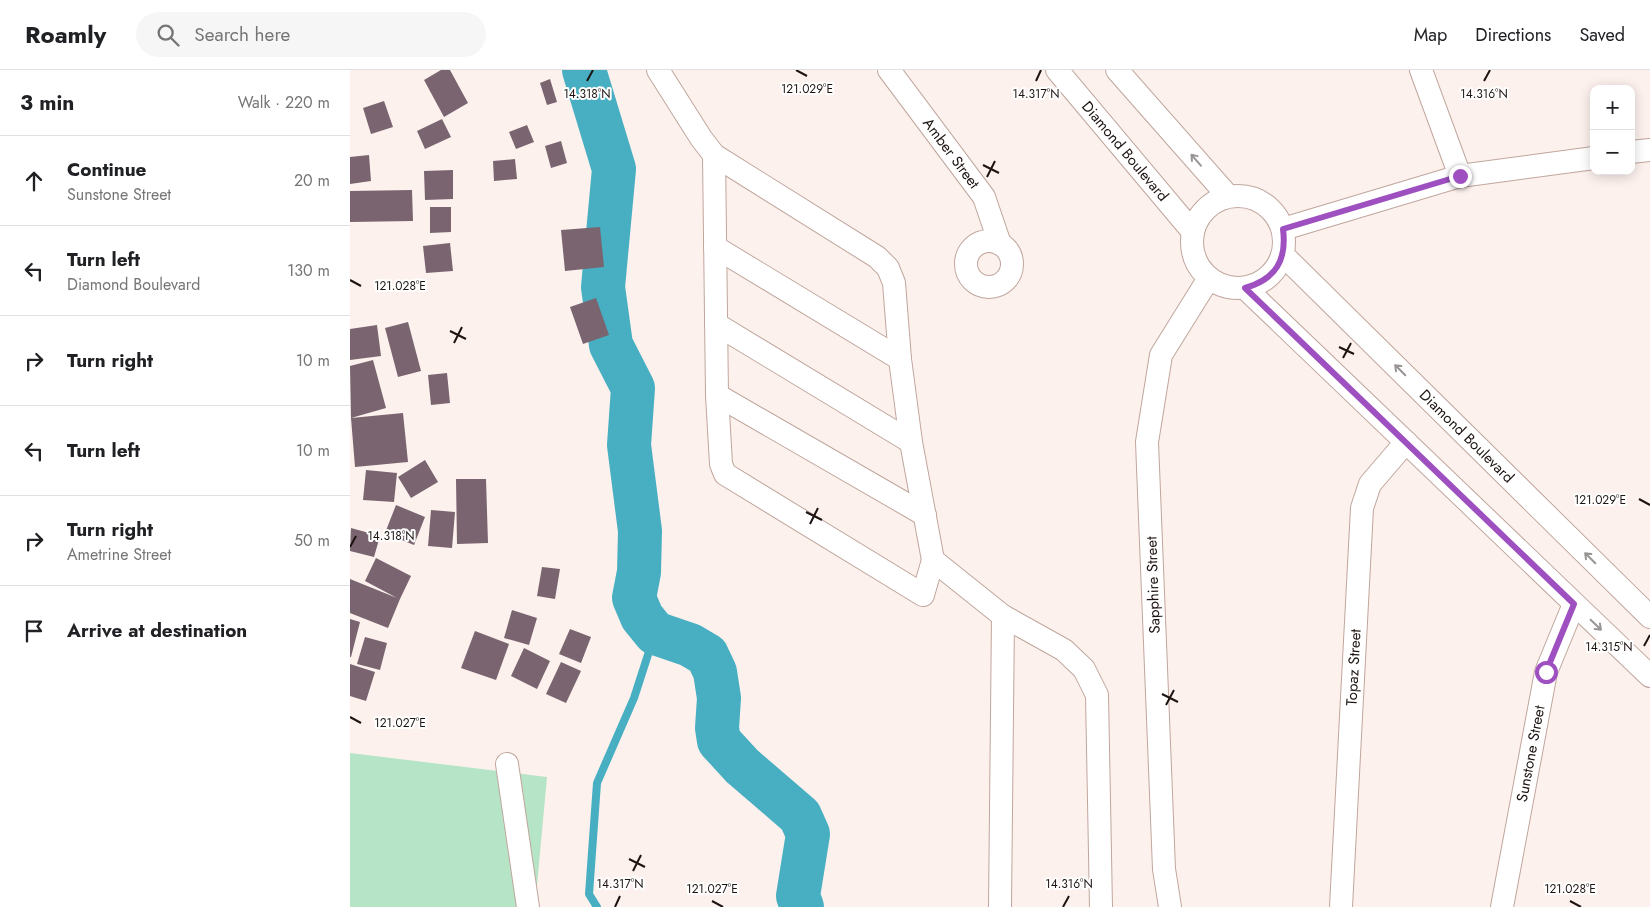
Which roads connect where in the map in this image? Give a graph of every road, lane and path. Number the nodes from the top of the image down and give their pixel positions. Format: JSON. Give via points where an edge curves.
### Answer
{"nodes":[{"id":1,"x":658,"y":70,"type":"edge"},
{"id":2,"x":889,"y":70,"type":"edge"},
{"id":3,"x":1057,"y":70,"type":"edge"},
{"id":4,"x":1117,"y":70,"type":"edge"},
{"id":5,"x":1420,"y":70,"type":"edge"},
{"id":6,"x":1650,"y":150,"type":"edge"},
{"id":7,"x":1635,"y":152,"type":"edge"},
{"id":8,"x":714,"y":155,"type":"junction"},
{"id":9,"x":1590,"y":159,"type":"edge"},
{"id":10,"x":1460,"y":176,"type":"junction"},
{"id":11,"x":1228,"y":196,"type":"junction"},
{"id":12,"x":1283,"y":229,"type":"junction"},
{"id":13,"x":1193,"y":232,"type":"junction"},
{"id":14,"x":1000,"y":244,"type":"dead end"},
{"id":15,"x":715,"y":247,"type":"junction"},
{"id":16,"x":1283,"y":255,"type":"junction"},
{"id":17,"x":1209,"y":278,"type":"junction"},
{"id":18,"x":1245,"y":288,"type":"junction"},
{"id":19,"x":716,"y":324,"type":"junction"},
{"id":20,"x":900,"y":359,"type":"junction"},
{"id":21,"x":717,"y":395,"type":"junction"},
{"id":22,"x":911,"y":442,"type":"junction"},
{"id":23,"x":1406,"y":442,"type":"junction"},
{"id":24,"x":925,"y":515,"type":"junction"},
{"id":25,"x":932,"y":560,"type":"junction"},
{"id":26,"x":1574,"y":604,"type":"junction"},
{"id":27,"x":1002,"y":616,"type":"junction"},
{"id":28,"x":1650,"y":617,"type":"edge"},
{"id":29,"x":1650,"y":676,"type":"edge"},
{"id":30,"x":506,"y":764,"type":"dead end"},
{"id":31,"x":528,"y":907,"type":"edge"},
{"id":32,"x":1000,"y":907,"type":"edge"},
{"id":33,"x":1101,"y":907,"type":"edge"},
{"id":34,"x":1170,"y":907,"type":"edge"},
{"id":35,"x":1341,"y":907,"type":"edge"},
{"id":36,"x":1502,"y":907,"type":"edge"}],
"edges":[{"from":1,"to":8,"type":"street"},
{"from":2,"to":14,"type":"street","name":"Amber Street","via":[[984,197]]},
{"from":3,"to":13,"type":"street","name":"Diamond Boulevard"},
{"from":11,"to":4,"type":"street","one_way":true},
{"from":5,"to":10,"type":"street"},
{"from":6,"to":7,"type":"street"},
{"from":8,"to":15,"type":"street"},
{"from":8,"to":20,"type":"street","via":[[877,257],[888,268],[894,283]]},
{"from":9,"to":10,"type":"street"},
{"from":10,"to":12,"type":"street"},
{"from":11,"to":12,"type":"street","via":[[1256,198],[1277,216]]},
{"from":11,"to":13,"type":"street","via":[[1205,210]]},
{"from":12,"to":16,"type":"street"},
{"from":13,"to":17,"type":"street","via":[[1194,258]]},
{"from":15,"to":19,"type":"street"},
{"from":15,"to":20,"type":"street"},
{"from":16,"to":18,"type":"street","via":[[1269,277]]},
{"from":28,"to":16,"type":"street","name":"Diamond Boulevard","one_way":true},
{"from":17,"to":18,"type":"street","via":[[1220,285]]},
{"from":17,"to":34,"type":"street","name":"Sapphire Street","via":[[1161,355],[1147,442],[1164,869]]},
{"from":18,"to":23,"type":"street"},
{"from":19,"to":21,"type":"street"},
{"from":19,"to":22,"type":"street"},
{"from":20,"to":22,"type":"street"},
{"from":21,"to":24,"type":"street"},
{"from":21,"to":25,"type":"street","via":[[724,474],[923,595]]},
{"from":22,"to":24,"type":"street"},
{"from":23,"to":26,"type":"street"},
{"from":23,"to":35,"type":"street","name":"Topaz Street","via":[[1370,484],[1362,508]]},
{"from":24,"to":25,"type":"street"},
{"from":25,"to":27,"type":"street"},
{"from":26,"to":29,"type":"street","one_way":true},
{"from":26,"to":36,"type":"street","name":"Sunstone Street","via":[[1546,672]]},
{"from":27,"to":32,"type":"street"},
{"from":27,"to":33,"type":"street","via":[[1064,650],[1084,669],[1097,695]]},
{"from":30,"to":31,"type":"street"}]}
